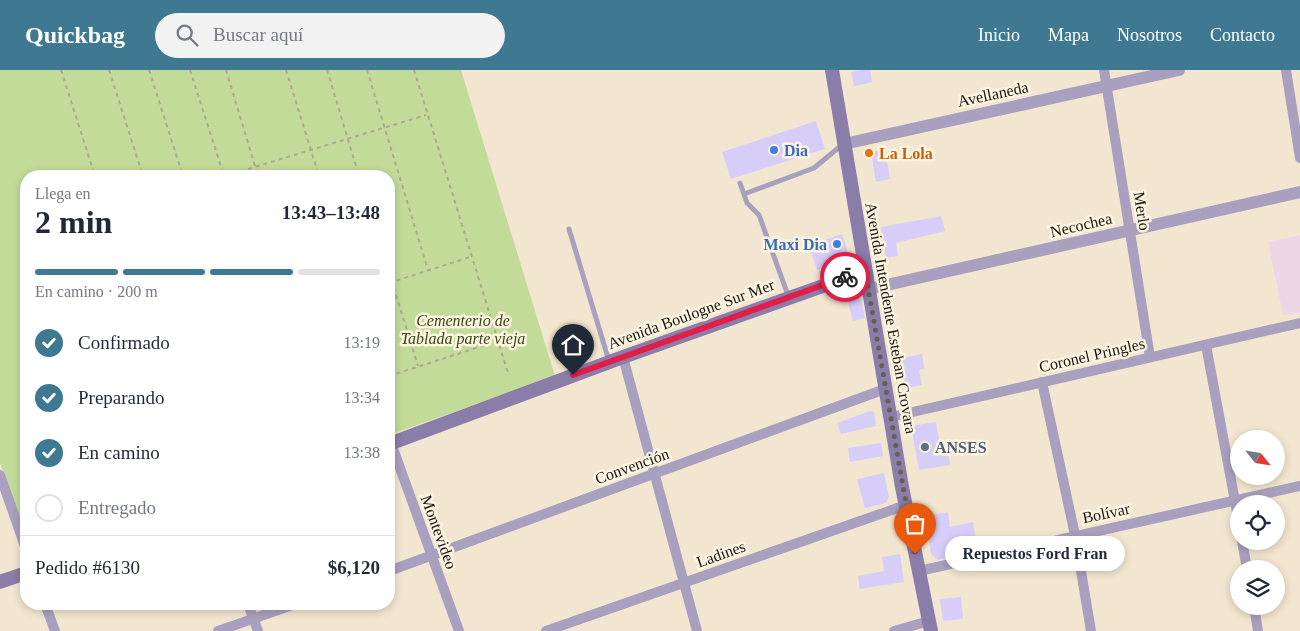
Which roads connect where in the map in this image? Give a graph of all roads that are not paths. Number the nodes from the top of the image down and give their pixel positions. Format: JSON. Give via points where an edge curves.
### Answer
{"nodes":[{"id":1,"x":832,"y":70,"type":"edge"},
{"id":2,"x":1104,"y":70,"type":"edge"},
{"id":3,"x":1179,"y":70,"type":"edge"},
{"id":4,"x":1286,"y":70,"type":"edge"},
{"id":5,"x":1107,"y":86,"type":"junction"},
{"id":6,"x":844,"y":144,"type":"junction"},
{"id":7,"x":1300,"y":158,"type":"edge"},
{"id":8,"x":740,"y":183,"type":"dead end"},
{"id":9,"x":1300,"y":192,"type":"edge"},
{"id":10,"x":744,"y":194,"type":"junction"},
{"id":11,"x":569,"y":229,"type":"dead end"},
{"id":12,"x":1130,"y":230,"type":"junction"},
{"id":13,"x":865,"y":271,"type":"junction"},
{"id":14,"x":869,"y":289,"type":"junction"},
{"id":15,"x":789,"y":298,"type":"junction"},
{"id":16,"x":1300,"y":323,"type":"edge"},
{"id":17,"x":1206,"y":345,"type":"junction"},
{"id":18,"x":623,"y":356,"type":"junction"},
{"id":19,"x":1150,"y":357,"type":"junction"},
{"id":20,"x":609,"y":362,"type":"junction"},
{"id":21,"x":1042,"y":382,"type":"junction"},
{"id":22,"x":885,"y":389,"type":"junction"},
{"id":23,"x":891,"y":417,"type":"junction"},
{"id":24,"x":395,"y":442,"type":"edge"},
{"id":25,"x":395,"y":457,"type":"edge"},
{"id":26,"x":656,"y":473,"type":"junction"},
{"id":27,"x":0,"y":475,"type":"edge"},
{"id":28,"x":1300,"y":486,"type":"edge"},
{"id":29,"x":1234,"y":495,"type":"edge"},
{"id":30,"x":1261,"y":495,"type":"edge"},
{"id":31,"x":1230,"y":502,"type":"edge"},
{"id":32,"x":906,"y":505,"type":"junction"},
{"id":33,"x":20,"y":532,"type":"edge"},
{"id":34,"x":1075,"y":535,"type":"junction"},
{"id":35,"x":432,"y":556,"type":"junction"},
{"id":36,"x":395,"y":569,"type":"edge"},
{"id":37,"x":919,"y":571,"type":"junction"},
{"id":38,"x":20,"y":575,"type":"edge"},
{"id":39,"x":0,"y":582,"type":"edge"},
{"id":40,"x":684,"y":583,"type":"junction"},
{"id":41,"x":47,"y":610,"type":"edge"},
{"id":42,"x":250,"y":610,"type":"edge"},
{"id":43,"x":277,"y":610,"type":"edge"},
{"id":44,"x":1255,"y":615,"type":"edge"},
{"id":45,"x":253,"y":618,"type":"junction"},
{"id":46,"x":930,"y":626,"type":"edge"},
{"id":47,"x":55,"y":631,"type":"edge"},
{"id":48,"x":218,"y":631,"type":"edge"},
{"id":49,"x":258,"y":631,"type":"edge"},
{"id":50,"x":459,"y":631,"type":"edge"},
{"id":51,"x":546,"y":631,"type":"edge"},
{"id":52,"x":697,"y":631,"type":"edge"},
{"id":53,"x":894,"y":631,"type":"edge"},
{"id":54,"x":1091,"y":631,"type":"edge"},
{"id":55,"x":1258,"y":631,"type":"edge"}],
"edges":[{"from":1,"to":6,"type":"main road","name":"Avenida Intendente Esteban Crovara"},
{"from":2,"to":5,"type":"street","name":"Merlo"},
{"from":3,"to":5,"type":"street","name":"Avellaneda"},
{"from":4,"to":7,"type":"street"},
{"from":5,"to":6,"type":"street","name":"Avellaneda"},
{"from":5,"to":12,"type":"street","name":"Merlo"},
{"from":6,"to":10,"type":"lane","via":[[814,168]]},
{"from":6,"to":13,"type":"main road","name":"Avenida Intendente Esteban Crovara"},
{"from":8,"to":10,"type":"lane"},
{"from":9,"to":12,"type":"street","name":"Necochea"},
{"from":10,"to":15,"type":"lane","via":[[759,215]]},
{"from":11,"to":20,"type":"lane"},
{"from":12,"to":14,"type":"street","name":"Necochea"},
{"from":12,"to":19,"type":"street","name":"Merlo"},
{"from":13,"to":14,"type":"main road","name":"Avenida Intendente Esteban Crovara"},
{"from":13,"to":15,"type":"main road","name":"Avenida Boulogne Sur Mer"},
{"from":14,"to":22,"type":"main road","name":"Avenida Intendente Esteban Crovara"},
{"from":15,"to":18,"type":"main road","name":"Avenida Boulogne Sur Mer"},
{"from":16,"to":17,"type":"street","name":"Coronel Pringles"},
{"from":17,"to":19,"type":"street","name":"Coronel Pringles"},
{"from":17,"to":29,"type":"street"},
{"from":18,"to":20,"type":"main road","name":"Avenida Boulogne Sur Mer"},
{"from":18,"to":26,"type":"street"},
{"from":19,"to":21,"type":"street","name":"Coronel Pringles"},
{"from":20,"to":24,"type":"main road","name":"Avenida Boulogne Sur Mer"},
{"from":21,"to":23,"type":"street","name":"Coronel Pringles"},
{"from":21,"to":34,"type":"street"},
{"from":22,"to":23,"type":"main road","name":"Avenida Intendente Esteban Crovara"},
{"from":22,"to":26,"type":"street","name":"Convención"},
{"from":23,"to":32,"type":"main road","name":"Avenida Intendente Esteban Crovara"},
{"from":25,"to":35,"type":"street","name":"Montevideo"},
{"from":26,"to":35,"type":"street","name":"Convención"},
{"from":26,"to":40,"type":"street"},
{"from":27,"to":33,"type":"street"},
{"from":28,"to":30,"type":"street","name":"Bolívar"},
{"from":31,"to":34,"type":"street","name":"Bolívar"},
{"from":32,"to":37,"type":"main road","name":"Avenida Intendente Esteban Crovara"},
{"from":32,"to":40,"type":"street","name":"Ladines"},
{"from":34,"to":37,"type":"street","name":"Bolívar"},
{"from":34,"to":54,"type":"street"},
{"from":35,"to":36,"type":"street","name":"Convención"},
{"from":35,"to":50,"type":"street","name":"Montevideo"},
{"from":37,"to":46,"type":"main road","name":"Avenida Intendente Esteban Crovara"},
{"from":38,"to":39,"type":"main road"},
{"from":40,"to":51,"type":"street","name":"Ladines"},
{"from":40,"to":52,"type":"street"},
{"from":41,"to":47,"type":"street"},
{"from":42,"to":45,"type":"street"},
{"from":43,"to":45,"type":"street"},
{"from":44,"to":55,"type":"street"},
{"from":45,"to":48,"type":"street"},
{"from":45,"to":49,"type":"street"},
{"from":46,"to":53,"type":"street"}]}
